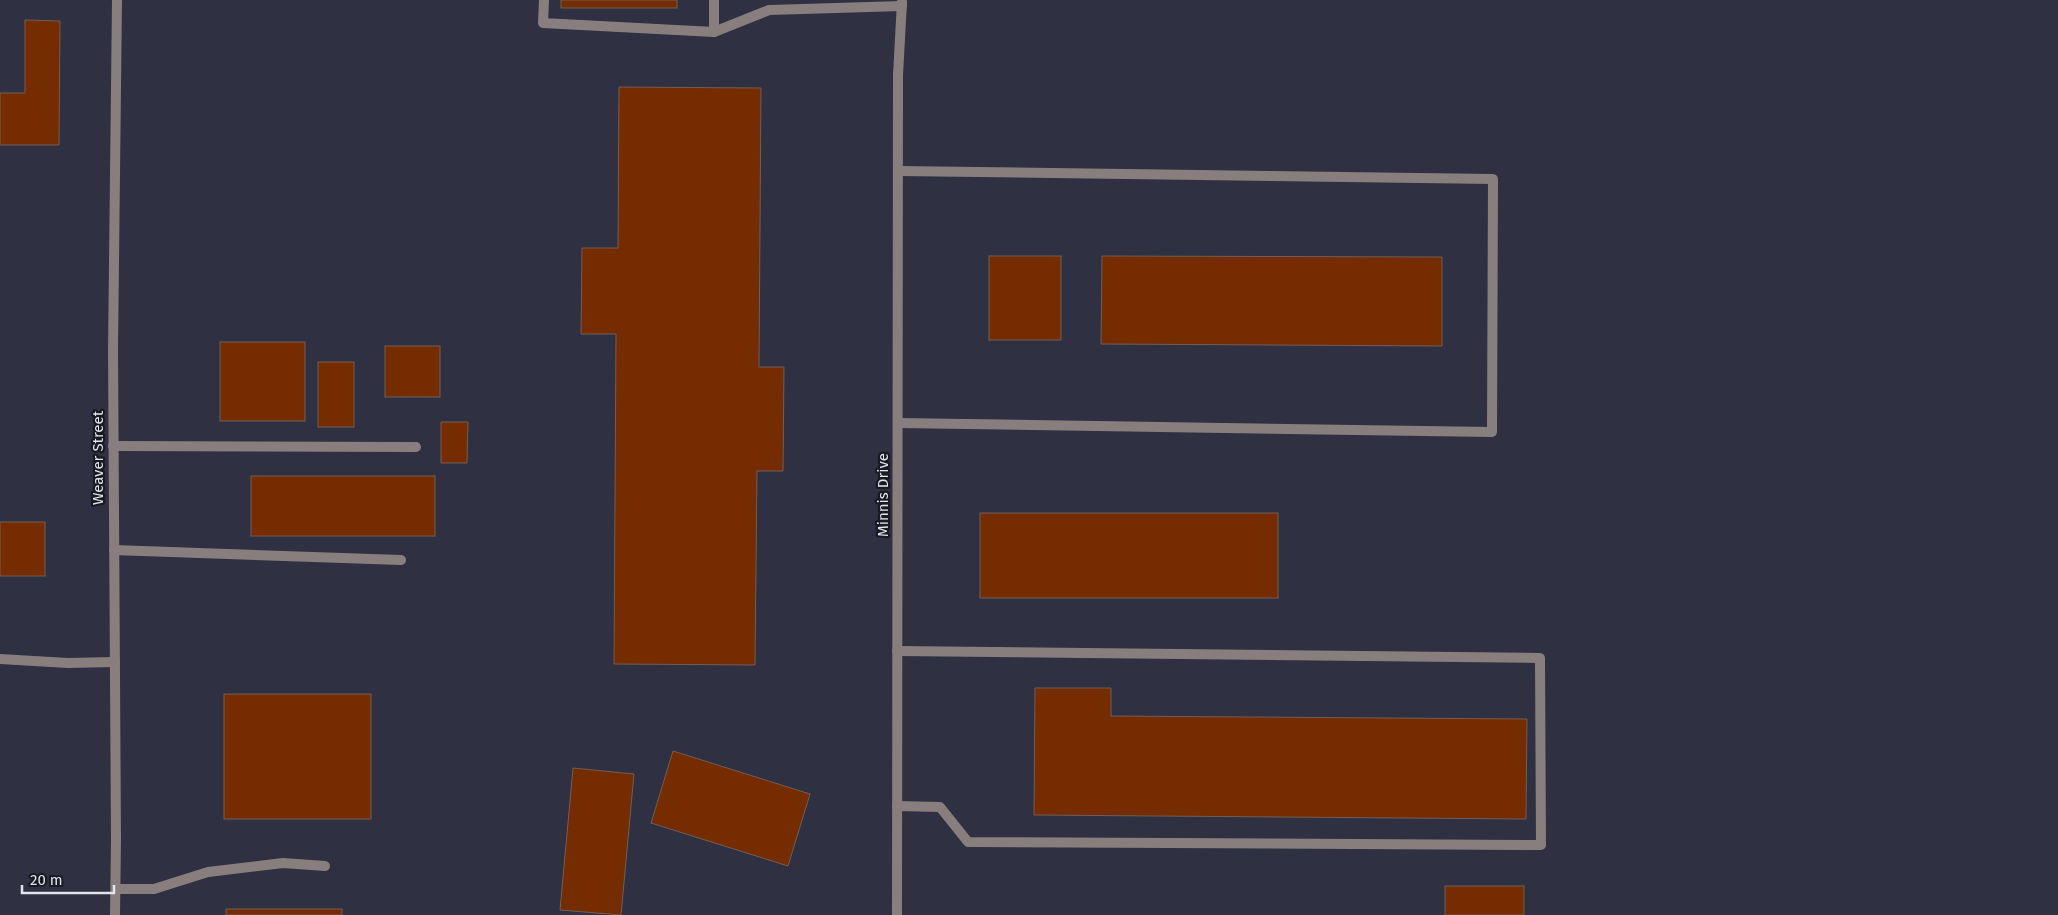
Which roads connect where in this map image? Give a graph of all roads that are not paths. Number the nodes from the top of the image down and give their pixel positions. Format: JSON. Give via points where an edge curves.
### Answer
{"nodes":[{"id":1,"x":117,"y":0,"type":"edge"},
{"id":2,"x":544,"y":0,"type":"edge"},
{"id":3,"x":714,"y":0,"type":"edge"},
{"id":4,"x":902,"y":3,"type":"edge"},
{"id":5,"x":714,"y":32,"type":"junction"},
{"id":6,"x":898,"y":171,"type":"junction"},
{"id":7,"x":898,"y":424,"type":"junction"},
{"id":8,"x":113,"y":446,"type":"junction"},
{"id":9,"x":416,"y":446,"type":"dead end"},
{"id":10,"x":114,"y":550,"type":"junction"},
{"id":11,"x":401,"y":560,"type":"dead end"},
{"id":12,"x":897,"y":651,"type":"junction"},
{"id":13,"x":0,"y":659,"type":"edge"},
{"id":14,"x":115,"y":662,"type":"junction"},
{"id":15,"x":897,"y":806,"type":"junction"},
{"id":16,"x":326,"y":866,"type":"dead end"},
{"id":17,"x":116,"y":889,"type":"junction"},
{"id":18,"x":115,"y":915,"type":"edge"},
{"id":19,"x":897,"y":915,"type":"edge"}],
"edges":[{"from":1,"to":8,"type":"street","name":"Weaver Street"},
{"from":2,"to":5,"type":"street","via":[[543,23]]},
{"from":3,"to":5,"type":"street"},
{"from":4,"to":5,"type":"street","via":[[769,10]]},
{"from":4,"to":6,"type":"street","name":"Minnis Drive"},
{"from":6,"to":7,"type":"street","name":"Minnis Drive"},
{"from":6,"to":7,"type":"street","via":[[1493,180],[1493,199],[1492,432]]},
{"from":7,"to":12,"type":"street","name":"Minnis Drive"},
{"from":8,"to":9,"type":"street"},
{"from":8,"to":10,"type":"street","name":"Weaver Street"},
{"from":10,"to":11,"type":"street"},
{"from":10,"to":14,"type":"street","name":"Weaver Street"},
{"from":12,"to":15,"type":"street","name":"Minnis Drive"},
{"from":12,"to":15,"type":"street","via":[[1540,658],[1540,845],[968,842],[940,807]]},
{"from":13,"to":14,"type":"street"},
{"from":14,"to":17,"type":"street","name":"Weaver Street"},
{"from":15,"to":19,"type":"street","name":"Minnis Drive"},
{"from":16,"to":17,"type":"street","via":[[274,864],[208,872],[154,889]]},
{"from":17,"to":18,"type":"street","name":"Weaver Street"}]}
